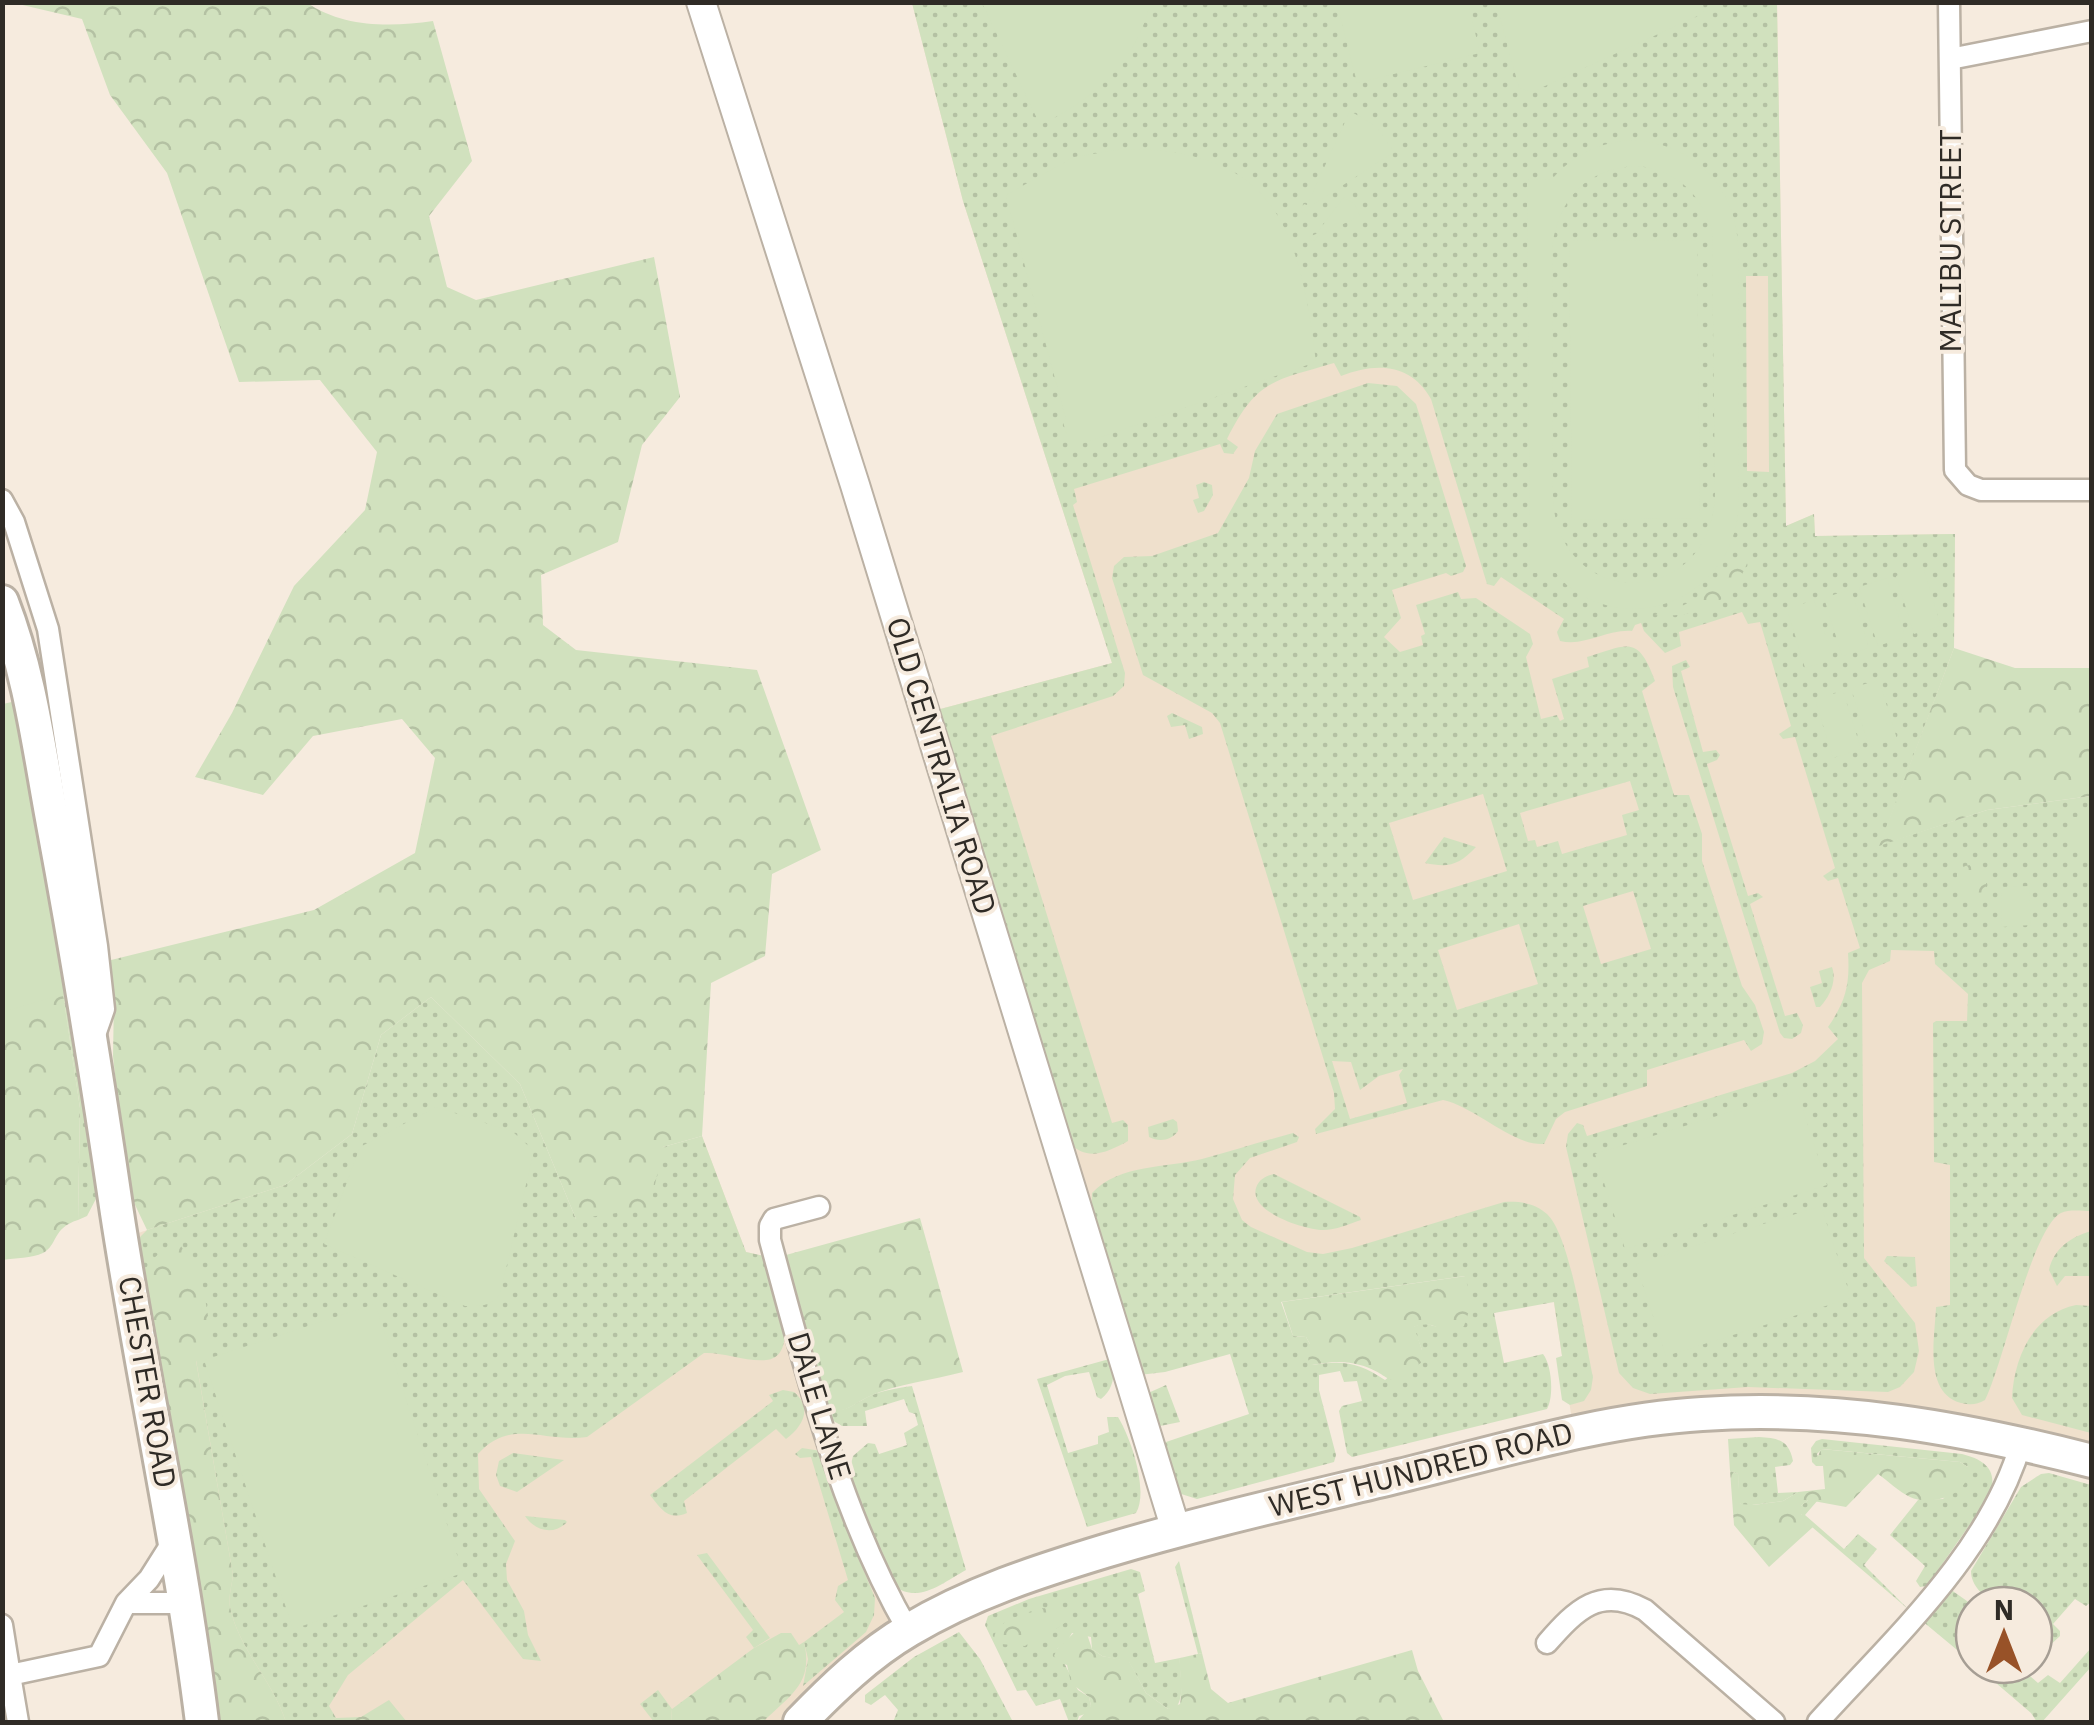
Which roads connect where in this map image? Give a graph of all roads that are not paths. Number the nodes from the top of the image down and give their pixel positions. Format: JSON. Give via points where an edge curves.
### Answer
{"nodes":[{"id":1,"x":701,"y":2,"type":"edge"},
{"id":2,"x":1950,"y":2,"type":"edge"},
{"id":3,"x":2092,"y":31,"type":"edge"},
{"id":4,"x":1950,"y":60,"type":"junction"},
{"id":5,"x":2092,"y":490,"type":"edge"},
{"id":6,"x":2,"y":500,"type":"edge"},
{"id":7,"x":2,"y":602,"type":"edge"},
{"id":8,"x":33,"y":636,"type":"junction"},
{"id":9,"x":818,"y":1207,"type":"dead end"},
{"id":10,"x":2021,"y":1442,"type":"junction"},
{"id":11,"x":2092,"y":1460,"type":"edge"},
{"id":12,"x":1176,"y":1530,"type":"junction"},
{"id":13,"x":173,"y":1540,"type":"junction"},
{"id":14,"x":126,"y":1603,"type":"junction"},
{"id":15,"x":187,"y":1603,"type":"junction"},
{"id":16,"x":2,"y":1625,"type":"edge"},
{"id":17,"x":908,"y":1630,"type":"junction"},
{"id":18,"x":1547,"y":1643,"type":"dead end"},
{"id":19,"x":8,"y":1686,"type":"edge"},
{"id":20,"x":18,"y":1722,"type":"edge"},
{"id":21,"x":202,"y":1722,"type":"edge"},
{"id":22,"x":800,"y":1722,"type":"edge"},
{"id":23,"x":1774,"y":1722,"type":"edge"},
{"id":24,"x":1818,"y":1722,"type":"edge"}],
"edges":[{"from":1,"to":12,"type":"street","name":"OLD CENTRALIA ROAD"},
{"from":2,"to":4,"type":"street","name":"MALIBU STREET"},
{"from":3,"to":4,"type":"street"},
{"from":4,"to":5,"type":"street","name":"MALIBU STREET","via":[[1953,459],[1960,478],[1980,490]]},
{"from":6,"to":8,"type":"street","name":"CHESTER ROAD","via":[[14,522]]},
{"from":7,"to":8,"type":"main road","name":"CHESTER ROAD"},
{"from":8,"to":13,"type":"main road","name":"CHESTER ROAD","via":[[41,753]]},
{"from":9,"to":17,"type":"street","name":"DALE LANE","via":[[774,1219],[770,1240],[867,1554]]},
{"from":10,"to":11,"type":"main road","name":"WEST HUNDRED ROAD"},
{"from":10,"to":12,"type":"main road","name":"WEST HUNDRED ROAD","via":[[1818,1413],[1649,1418]]},
{"from":10,"to":24,"type":"street","via":[[2004,1491],[1950,1574]]},
{"from":12,"to":17,"type":"main road","name":"WEST HUNDRED ROAD","via":[[1002,1582]]},
{"from":13,"to":14,"type":"street"},
{"from":13,"to":15,"type":"main road","name":"CHESTER ROAD"},
{"from":14,"to":15,"type":"street"},
{"from":14,"to":19,"type":"street","via":[[99,1656]]},
{"from":15,"to":21,"type":"main road","name":"CHESTER ROAD"},
{"from":16,"to":19,"type":"street"},
{"from":17,"to":22,"type":"main road","name":"WEST HUNDRED ROAD"},
{"from":18,"to":23,"type":"street","via":[[1580,1608],[1625,1601],[1645,1610]]},
{"from":19,"to":20,"type":"street"}]}
